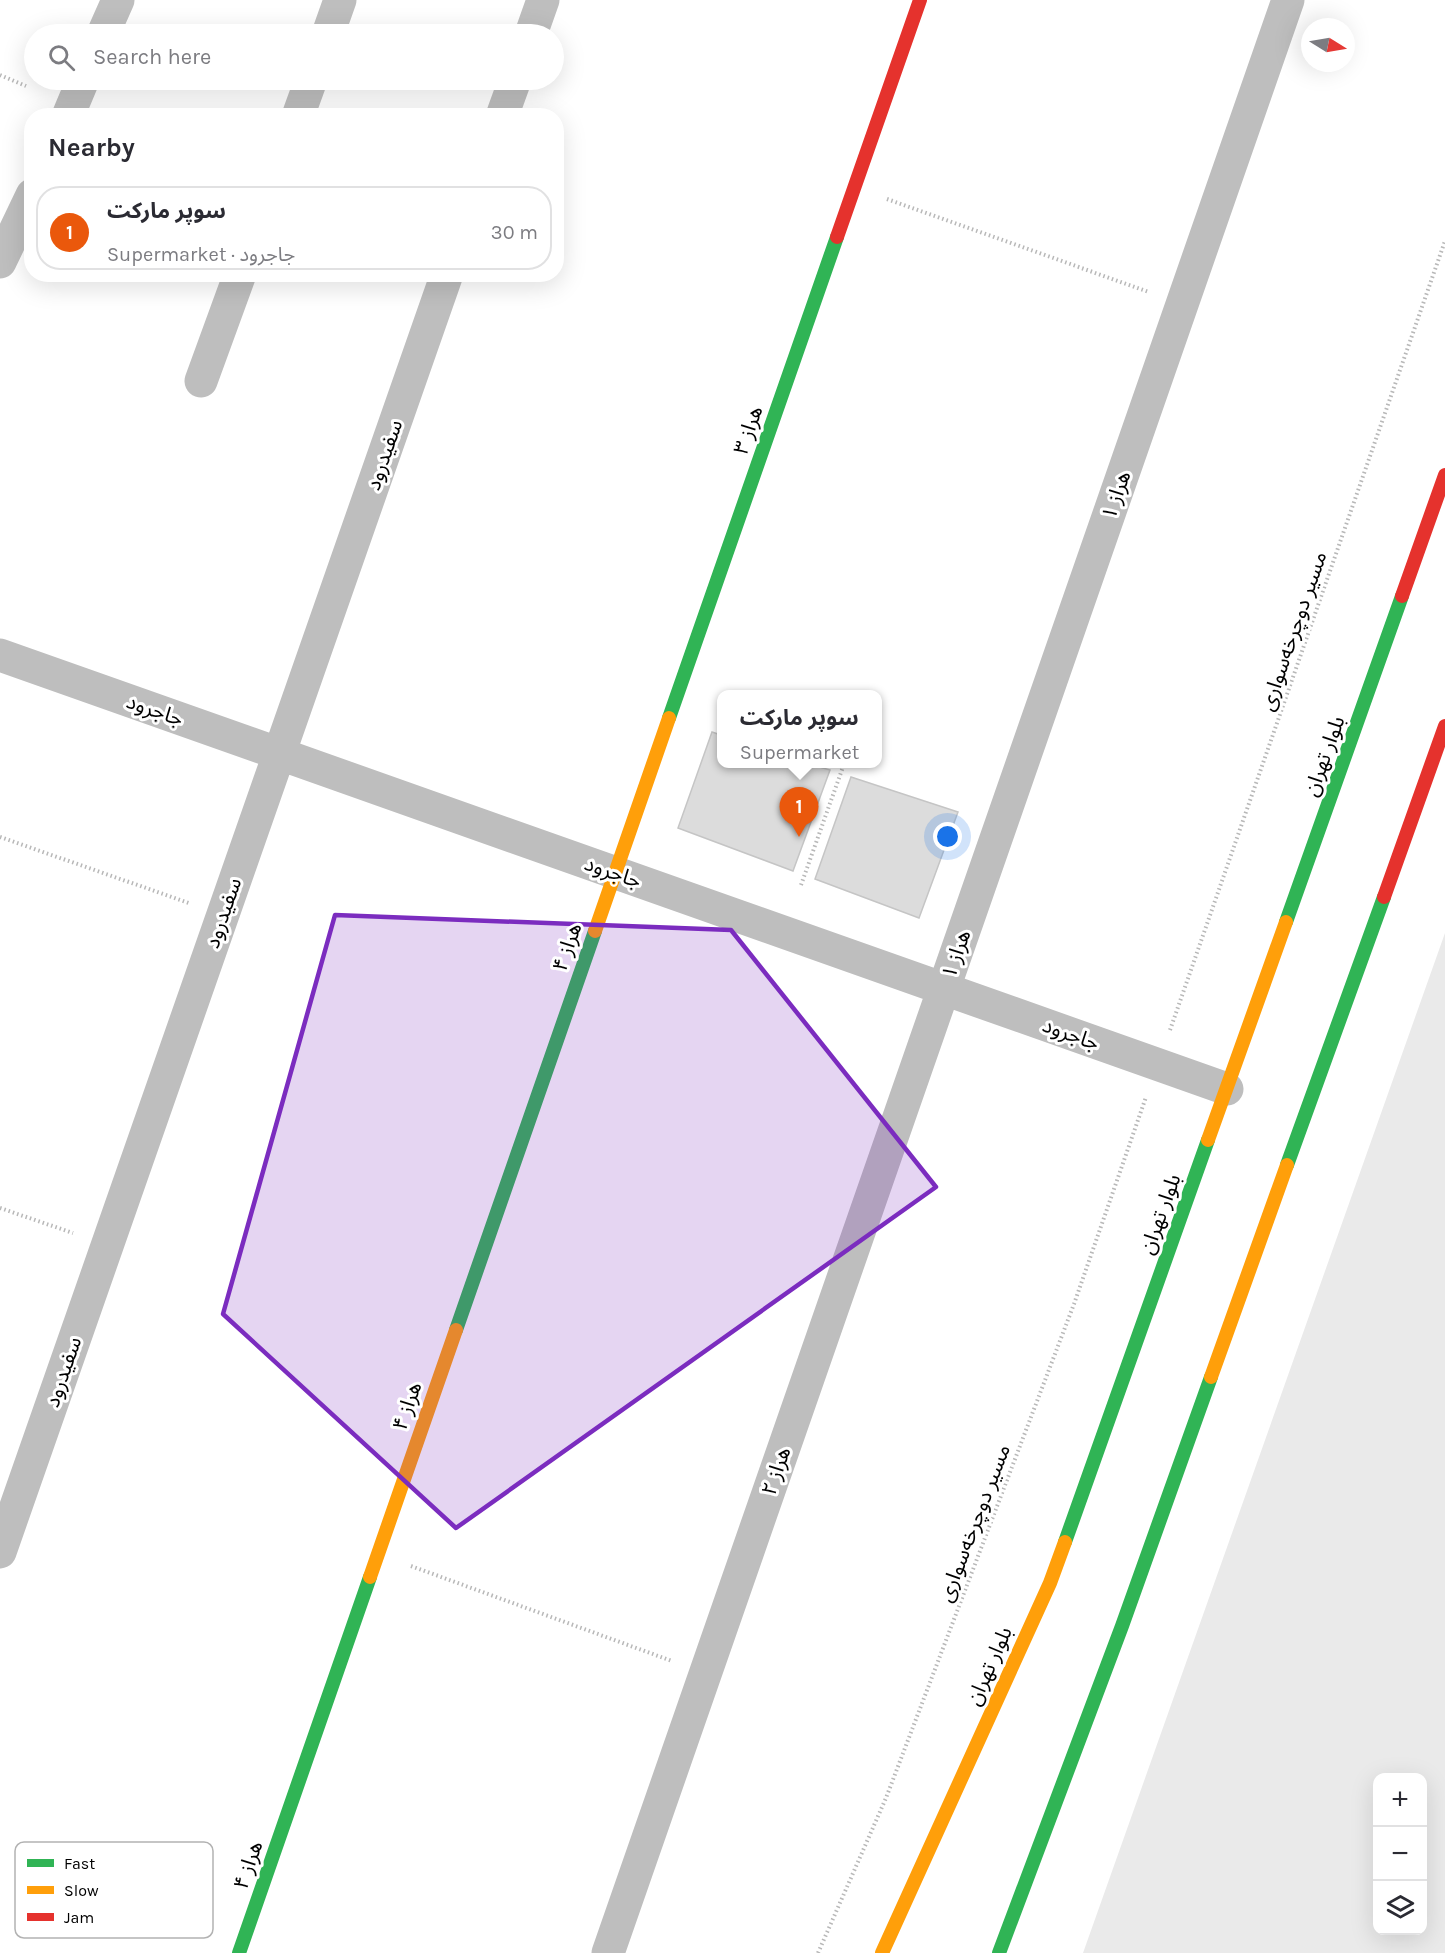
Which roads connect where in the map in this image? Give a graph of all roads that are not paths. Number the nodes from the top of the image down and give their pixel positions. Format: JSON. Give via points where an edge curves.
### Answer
{"nodes":[{"id":1,"x":118,"y":0,"type":"edge"},
{"id":2,"x":340,"y":0,"type":"edge"},
{"id":3,"x":543,"y":0,"type":"edge"},
{"id":4,"x":920,"y":0,"type":"edge"},
{"id":5,"x":1288,"y":0,"type":"edge"},
{"id":6,"x":107,"y":24,"type":"edge"},
{"id":7,"x":332,"y":24,"type":"edge"},
{"id":8,"x":535,"y":24,"type":"edge"},
{"id":9,"x":79,"y":90,"type":"edge"},
{"id":10,"x":307,"y":90,"type":"edge"},
{"id":11,"x":511,"y":90,"type":"edge"},
{"id":12,"x":71,"y":108,"type":"edge"},
{"id":13,"x":301,"y":108,"type":"edge"},
{"id":14,"x":505,"y":108,"type":"edge"},
{"id":15,"x":24,"y":212,"type":"edge"},
{"id":16,"x":0,"y":262,"type":"edge"},
{"id":17,"x":237,"y":282,"type":"edge"},
{"id":18,"x":444,"y":282,"type":"edge"},
{"id":19,"x":201,"y":381,"type":"dead end"},
{"id":20,"x":1445,"y":475,"type":"edge"},
{"id":21,"x":0,"y":655,"type":"edge"},
{"id":22,"x":1445,"y":726,"type":"edge"},
{"id":23,"x":279,"y":754,"type":"junction"},
{"id":24,"x":616,"y":873,"type":"junction"},
{"id":25,"x":944,"y":989,"type":"junction"},
{"id":26,"x":1227,"y":1089,"type":"junction"},
{"id":27,"x":0,"y":1552,"type":"edge"},
{"id":28,"x":239,"y":1953,"type":"edge"},
{"id":29,"x":608,"y":1953,"type":"edge"},
{"id":30,"x":882,"y":1953,"type":"edge"},
{"id":31,"x":999,"y":1953,"type":"edge"}],
"edges":[{"from":1,"to":6,"type":"street"},
{"from":2,"to":7,"type":"street"},
{"from":3,"to":8,"type":"street"},
{"from":4,"to":24,"type":"main road","name":"هراز ۳"},
{"from":5,"to":25,"type":"street","name":"هراز ۱"},
{"from":9,"to":12,"type":"street"},
{"from":10,"to":13,"type":"street"},
{"from":11,"to":14,"type":"street"},
{"from":15,"to":16,"type":"street"},
{"from":17,"to":19,"type":"street"},
{"from":18,"to":23,"type":"street","name":"سفیدرود"},
{"from":20,"to":26,"type":"main road","name":"بلوار تهران"},
{"from":21,"to":23,"type":"street","name":"جاجرود"},
{"from":22,"to":31,"type":"main road","via":[[1122,1626]]},
{"from":23,"to":24,"type":"street","name":"جاجرود"},
{"from":23,"to":27,"type":"street","name":"سفیدرود"},
{"from":24,"to":25,"type":"street","name":"جاجرود"},
{"from":24,"to":28,"type":"main road","name":"هراز ۴"},
{"from":25,"to":26,"type":"street","name":"جاجرود"},
{"from":25,"to":29,"type":"street","name":"هراز ۲"},
{"from":26,"to":30,"type":"main road","name":"بلوار تهران","via":[[1050,1583]]}]}
